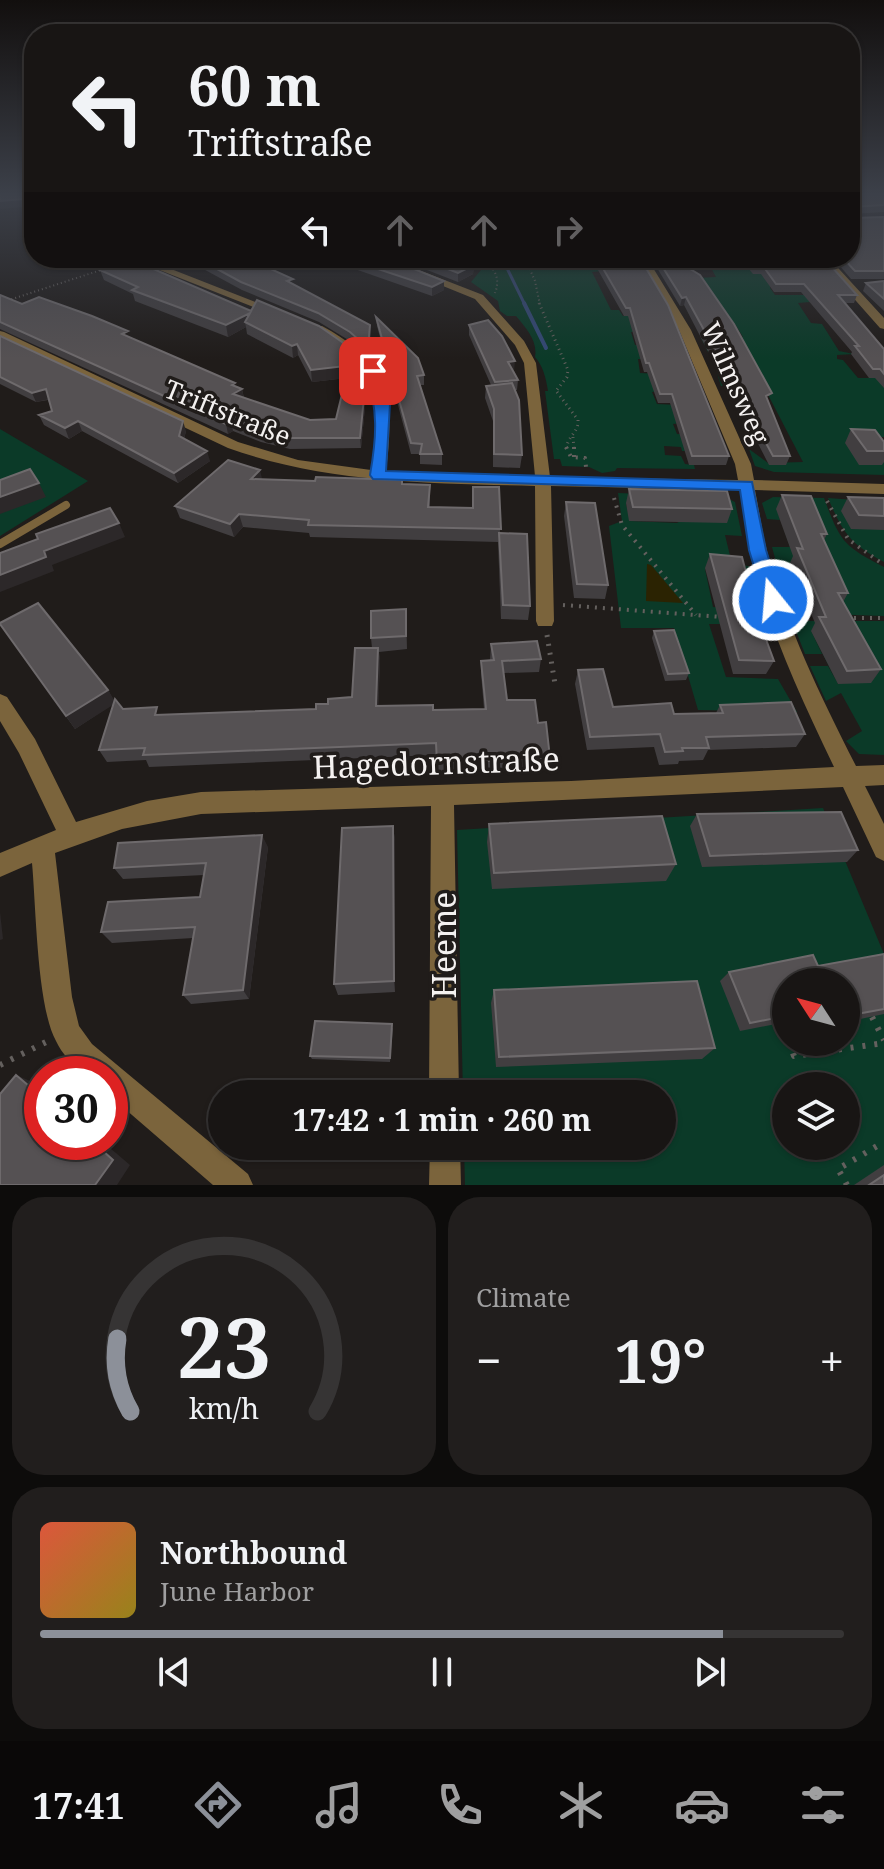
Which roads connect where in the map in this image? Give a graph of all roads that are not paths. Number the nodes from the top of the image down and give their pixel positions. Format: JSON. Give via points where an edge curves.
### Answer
{"nodes":[{"id":1,"x":161,"y":268,"type":"edge"},
{"id":2,"x":405,"y":268,"type":"edge"},
{"id":3,"x":648,"y":268,"type":"edge"},
{"id":4,"x":835,"y":268,"type":"edge"},
{"id":5,"x":285,"y":316,"type":"edge"},
{"id":6,"x":305,"y":323,"type":"edge"},
{"id":7,"x":884,"y":325,"type":"edge"},
{"id":8,"x":0,"y":335,"type":"edge"},
{"id":9,"x":378,"y":475,"type":"junction"},
{"id":10,"x":543,"y":481,"type":"junction"},
{"id":11,"x":747,"y":486,"type":"junction"},
{"id":12,"x":884,"y":489,"type":"edge"},
{"id":13,"x":66,"y":505,"type":"dead end"},
{"id":14,"x":0,"y":544,"type":"edge"},
{"id":15,"x":545,"y":621,"type":"road end"},
{"id":16,"x":0,"y":703,"type":"edge"},
{"id":17,"x":848,"y":775,"type":"junction"},
{"id":18,"x":884,"y":775,"type":"edge"},
{"id":19,"x":442,"y":796,"type":"junction"},
{"id":20,"x":70,"y":834,"type":"junction"},
{"id":21,"x":42,"y":846,"type":"junction"},
{"id":22,"x":884,"y":849,"type":"edge"},
{"id":23,"x":0,"y":865,"type":"edge"},
{"id":24,"x":84,"y":1056,"type":"edge"},
{"id":25,"x":444,"y":1080,"type":"edge"},
{"id":26,"x":128,"y":1093,"type":"edge"},
{"id":27,"x":445,"y":1160,"type":"edge"},
{"id":28,"x":237,"y":1185,"type":"edge"},
{"id":29,"x":445,"y":1185,"type":"edge"}],
"edges":[{"from":1,"to":5,"type":"street"},
{"from":2,"to":10,"type":"street","via":[[471,293],[520,344],[535,391]]},
{"from":3,"to":11,"type":"street","name":"Wilmsweg","via":[[685,330],[743,464]]},
{"from":4,"to":7,"type":"street"},
{"from":6,"to":9,"type":"street","via":[[351,348],[376,378],[383,404]]},
{"from":8,"to":9,"type":"street","name":"Triftstraße","via":[[247,451],[316,469]]},
{"from":9,"to":10,"type":"street","name":"Triftstraße"},
{"from":10,"to":11,"type":"street","name":"Triftstraße"},
{"from":10,"to":15,"type":"street"},
{"from":11,"to":12,"type":"street","name":"Triftstraße"},
{"from":11,"to":17,"type":"street","name":"Wilmsweg","via":[[758,550],[779,617]]},
{"from":13,"to":14,"type":"lane"},
{"from":16,"to":20,"type":"street"},
{"from":17,"to":18,"type":"street","name":"Hagedornstraße"},
{"from":17,"to":19,"type":"street","name":"Hagedornstraße"},
{"from":17,"to":22,"type":"street","name":"Wilmsweg"},
{"from":19,"to":20,"type":"street","name":"Hagedornstraße","via":[[201,803],[157,808]]},
{"from":19,"to":25,"type":"street","name":"Heeme"},
{"from":20,"to":21,"type":"street","name":"Hagedornstraße"},
{"from":21,"to":23,"type":"street","name":"Hagedornstraße"},
{"from":21,"to":24,"type":"street","via":[[58,997],[66,1032]]},
{"from":26,"to":28,"type":"street"},
{"from":27,"to":29,"type":"street"}]}
